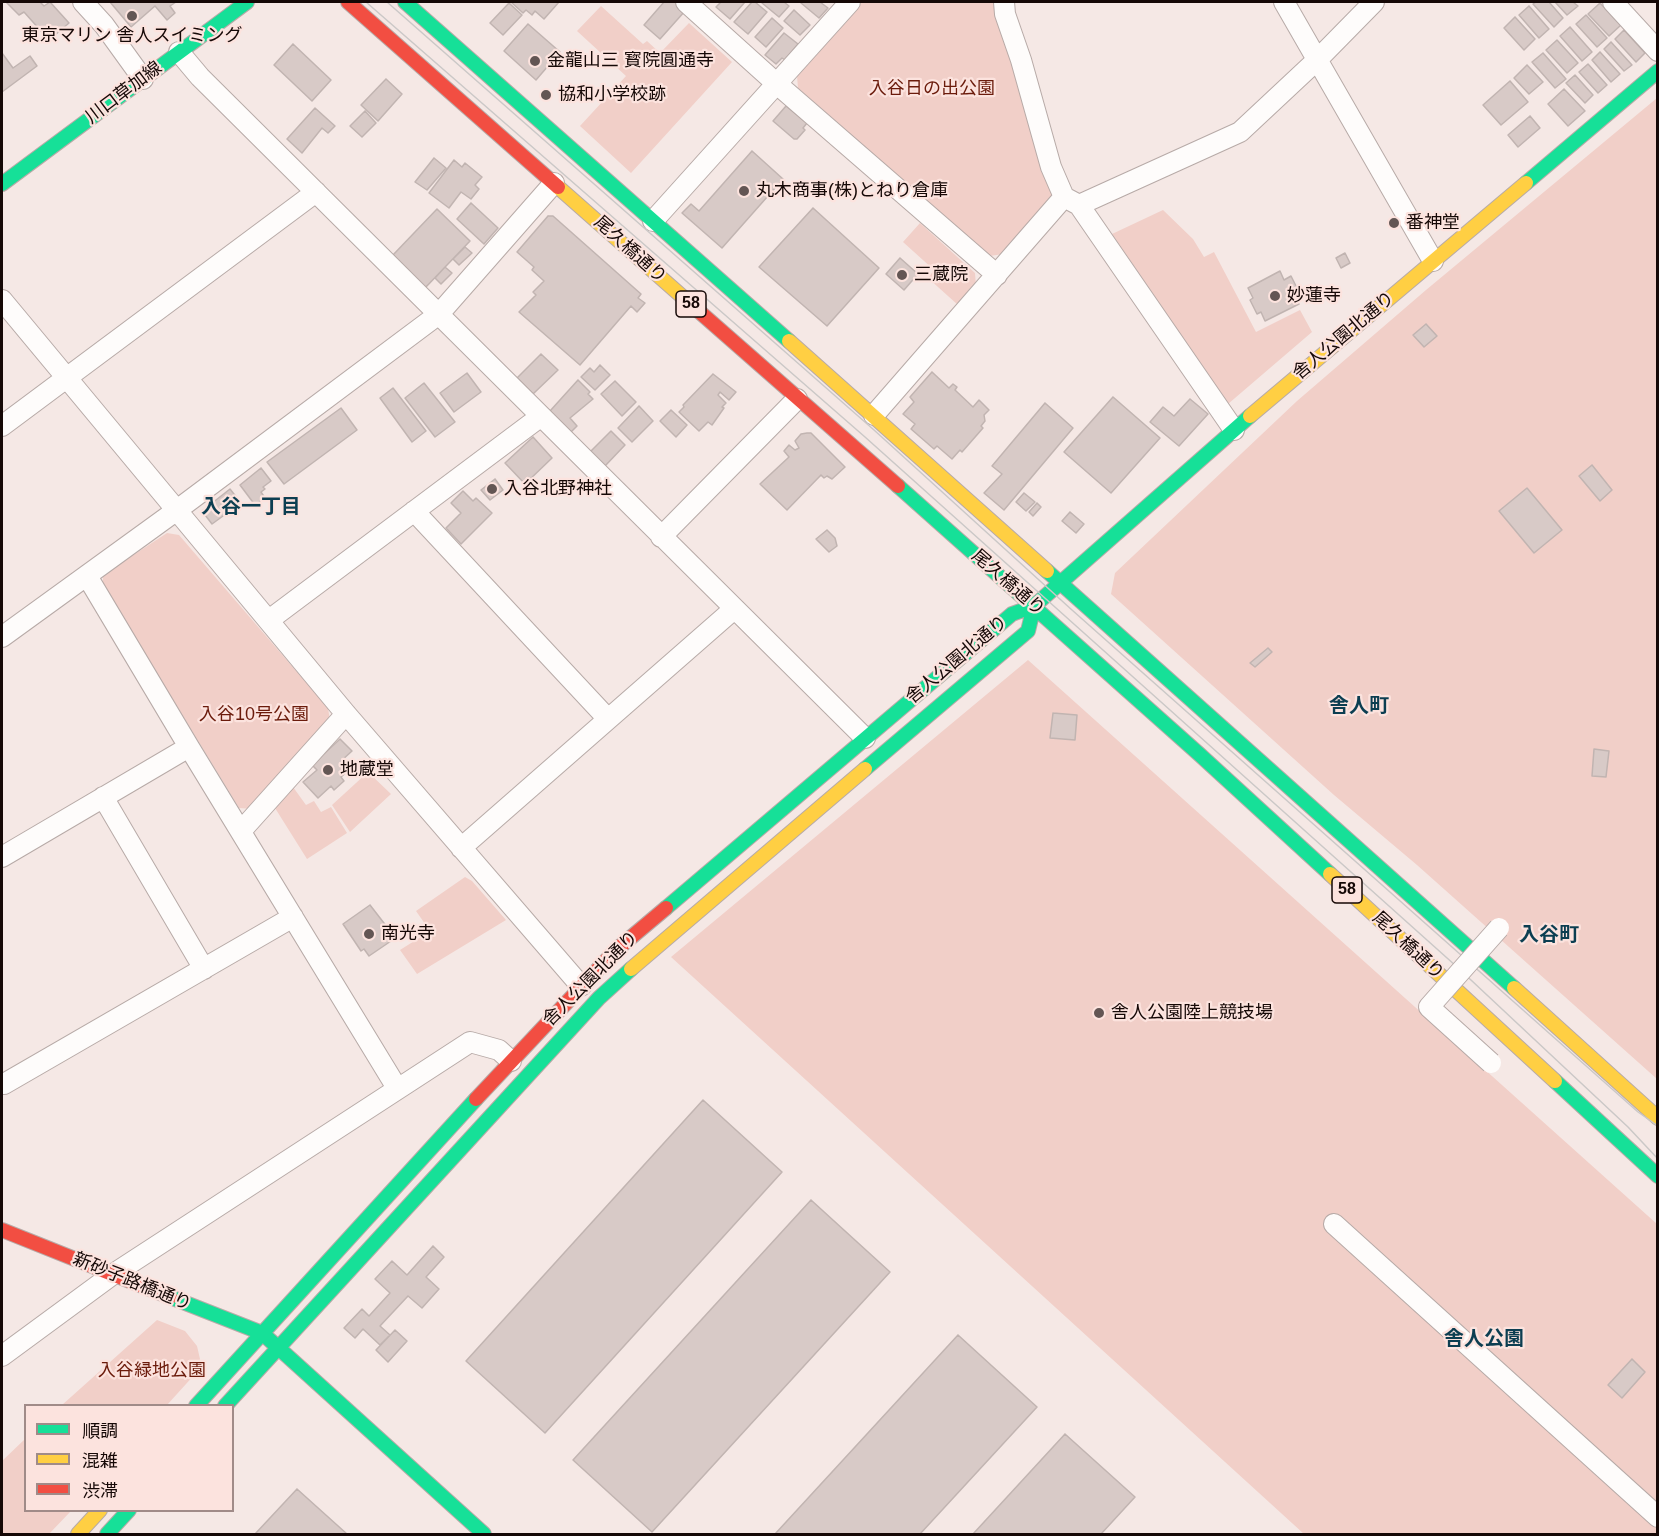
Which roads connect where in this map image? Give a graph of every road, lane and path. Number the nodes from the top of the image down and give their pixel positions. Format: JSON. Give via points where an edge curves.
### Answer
{"nodes":[{"id":1,"x":83,"y":2,"type":"edge"},
{"id":2,"x":247,"y":2,"type":"edge"},
{"id":3,"x":348,"y":2,"type":"edge"},
{"id":4,"x":405,"y":2,"type":"edge"},
{"id":5,"x":686,"y":2,"type":"edge"},
{"id":6,"x":850,"y":2,"type":"edge"},
{"id":7,"x":1004,"y":2,"type":"edge"},
{"id":8,"x":1284,"y":2,"type":"edge"},
{"id":9,"x":1374,"y":2,"type":"edge"},
{"id":10,"x":1612,"y":2,"type":"edge"},
{"id":11,"x":1658,"y":51,"type":"edge"},
{"id":12,"x":179,"y":52,"type":"junction"},
{"id":13,"x":1317,"y":60,"type":"junction"},
{"id":14,"x":1658,"y":71,"type":"edge"},
{"id":15,"x":143,"y":79,"type":"junction"},
{"id":16,"x":777,"y":84,"type":"junction"},
{"id":17,"x":554,"y":183,"type":"junction"},
{"id":18,"x":2,"y":184,"type":"edge"},
{"id":19,"x":316,"y":192,"type":"junction"},
{"id":20,"x":1072,"y":201,"type":"junction"},
{"id":21,"x":653,"y":221,"type":"junction"},
{"id":22,"x":1433,"y":261,"type":"junction"},
{"id":23,"x":997,"y":275,"type":"junction"},
{"id":24,"x":2,"y":300,"type":"edge"},
{"id":25,"x":439,"y":314,"type":"junction"},
{"id":26,"x":67,"y":379,"type":"junction"},
{"id":27,"x":797,"y":399,"type":"junction"},
{"id":28,"x":874,"y":415,"type":"junction"},
{"id":29,"x":540,"y":417,"type":"junction"},
{"id":30,"x":2,"y":426,"type":"edge"},
{"id":31,"x":1234,"y":430,"type":"junction"},
{"id":32,"x":177,"y":510,"type":"junction"},
{"id":33,"x":414,"y":511,"type":"junction"},
{"id":34,"x":661,"y":537,"type":"junction"},
{"id":35,"x":87,"y":576,"type":"junction"},
{"id":36,"x":1060,"y":583,"type":"junction"},
{"id":37,"x":1034,"y":606,"type":"junction"},
{"id":38,"x":734,"y":609,"type":"junction"},
{"id":39,"x":269,"y":620,"type":"junction"},
{"id":40,"x":2,"y":637,"type":"edge"},
{"id":41,"x":346,"y":714,"type":"junction"},
{"id":42,"x":608,"y":719,"type":"junction"},
{"id":43,"x":865,"y":738,"type":"junction"},
{"id":44,"x":189,"y":747,"type":"junction"},
{"id":45,"x":103,"y":797,"type":"junction"},
{"id":46,"x":241,"y":831,"type":"junction"},
{"id":47,"x":461,"y":848,"type":"junction"},
{"id":48,"x":2,"y":857,"type":"edge"},
{"id":49,"x":293,"y":916,"type":"junction"},
{"id":50,"x":1498,"y":928,"type":"dead end"},
{"id":51,"x":204,"y":969,"type":"junction"},
{"id":52,"x":581,"y":986,"type":"junction"},
{"id":53,"x":511,"y":1061,"type":"junction"},
{"id":54,"x":1491,"y":1063,"type":"dead end"},
{"id":55,"x":2,"y":1084,"type":"edge"},
{"id":56,"x":397,"y":1088,"type":"junction"},
{"id":57,"x":1658,"y":1118,"type":"edge"},
{"id":58,"x":1658,"y":1176,"type":"edge"},
{"id":59,"x":1334,"y":1224,"type":"dead end"},
{"id":60,"x":2,"y":1230,"type":"edge"},
{"id":61,"x":112,"y":1275,"type":"junction"},
{"id":62,"x":262,"y":1333,"type":"junction"},
{"id":63,"x":278,"y":1348,"type":"junction"},
{"id":64,"x":2,"y":1356,"type":"edge"},
{"id":65,"x":198,"y":1404,"type":"edge"},
{"id":66,"x":227,"y":1404,"type":"edge"},
{"id":67,"x":98,"y":1512,"type":"edge"},
{"id":68,"x":127,"y":1512,"type":"edge"},
{"id":69,"x":1658,"y":1517,"type":"edge"},
{"id":70,"x":78,"y":1534,"type":"edge"},
{"id":71,"x":107,"y":1534,"type":"edge"},
{"id":72,"x":484,"y":1534,"type":"edge"}],
"edges":[{"from":1,"to":15,"type":"street"},
{"from":2,"to":12,"type":"street","name":"川口草加線"},
{"from":3,"to":17,"type":"street","name":"尾久橋通り","number":"58"},
{"from":4,"to":21,"type":"street","name":"尾久橋通り","number":"58"},
{"from":5,"to":16,"type":"street"},
{"from":6,"to":16,"type":"street"},
{"from":7,"to":20,"type":"street","via":[[1051,167]]},
{"from":8,"to":13,"type":"street"},
{"from":9,"to":13,"type":"street"},
{"from":10,"to":11,"type":"street"},
{"from":12,"to":15,"type":"street","name":"川口草加線"},
{"from":12,"to":19,"type":"street"},
{"from":13,"to":20,"type":"street","via":[[1240,132]]},
{"from":13,"to":22,"type":"street"},
{"from":14,"to":22,"type":"street","name":"舎人公園北通り"},
{"from":15,"to":18,"type":"street","name":"川口草加線"},
{"from":16,"to":21,"type":"street"},
{"from":16,"to":23,"type":"street"},
{"from":17,"to":25,"type":"street"},
{"from":17,"to":27,"type":"street","name":"尾久橋通り","number":"58"},
{"from":19,"to":25,"type":"street"},
{"from":19,"to":26,"type":"street"},
{"from":20,"to":23,"type":"street"},
{"from":20,"to":31,"type":"street"},
{"from":21,"to":28,"type":"street","name":"尾久橋通り","number":"58"},
{"from":22,"to":31,"type":"street","name":"舎人公園北通り"},
{"from":23,"to":28,"type":"street"},
{"from":24,"to":26,"type":"street"},
{"from":25,"to":29,"type":"street"},
{"from":25,"to":32,"type":"street"},
{"from":26,"to":30,"type":"street"},
{"from":26,"to":32,"type":"street"},
{"from":27,"to":34,"type":"street"},
{"from":27,"to":37,"type":"street","name":"尾久橋通り","number":"58"},
{"from":28,"to":36,"type":"street","name":"尾久橋通り","number":"58"},
{"from":29,"to":33,"type":"street"},
{"from":29,"to":34,"type":"street"},
{"from":31,"to":36,"type":"street","name":"舎人公園北通り"},
{"from":32,"to":35,"type":"street"},
{"from":32,"to":39,"type":"street"},
{"from":33,"to":39,"type":"street"},
{"from":33,"to":42,"type":"street"},
{"from":34,"to":38,"type":"street"},
{"from":35,"to":40,"type":"street"},
{"from":35,"to":44,"type":"street"},
{"from":36,"to":37,"type":"street","name":"舎人公園北通り"},
{"from":36,"to":57,"type":"street","name":"尾久橋通り","number":"58"},
{"from":37,"to":43,"type":"street","name":"舎人公園北通り","via":[[1012,614]]},
{"from":37,"to":58,"type":"street","name":"尾久橋通り","number":"58"},
{"from":37,"to":63,"type":"street","name":"舎人公園北通り","via":[[1028,631],[599,998]]},
{"from":38,"to":42,"type":"street"},
{"from":38,"to":43,"type":"street"},
{"from":39,"to":41,"type":"street"},
{"from":41,"to":46,"type":"street"},
{"from":41,"to":47,"type":"street"},
{"from":42,"to":47,"type":"street"},
{"from":43,"to":52,"type":"street","name":"舎人公園北通り","via":[[643,927]]},
{"from":44,"to":45,"type":"street"},
{"from":44,"to":46,"type":"street"},
{"from":45,"to":48,"type":"street"},
{"from":45,"to":51,"type":"street"},
{"from":46,"to":49,"type":"street"},
{"from":47,"to":52,"type":"street"},
{"from":49,"to":51,"type":"street"},
{"from":49,"to":56,"type":"street"},
{"from":50,"to":54,"type":"street","bridge":true,"via":[[1429,1007]]},
{"from":51,"to":55,"type":"street"},
{"from":52,"to":53,"type":"street","name":"舎人公園北通り"},
{"from":53,"to":56,"type":"street","via":[[499,1050],[470,1042]]},
{"from":53,"to":62,"type":"street","name":"舎人公園北通り"},
{"from":56,"to":61,"type":"street"},
{"from":59,"to":69,"type":"street"},
{"from":60,"to":61,"type":"street","name":"新砂子路橋通り"},
{"from":61,"to":62,"type":"street","name":"新砂子路橋通り"},
{"from":61,"to":64,"type":"street"},
{"from":62,"to":63,"type":"street"},
{"from":62,"to":65,"type":"street","name":"舎人公園北通り"},
{"from":63,"to":66,"type":"street","name":"舎人公園北通り"},
{"from":63,"to":72,"type":"street"},
{"from":67,"to":70,"type":"street"},
{"from":68,"to":71,"type":"street"}]}
